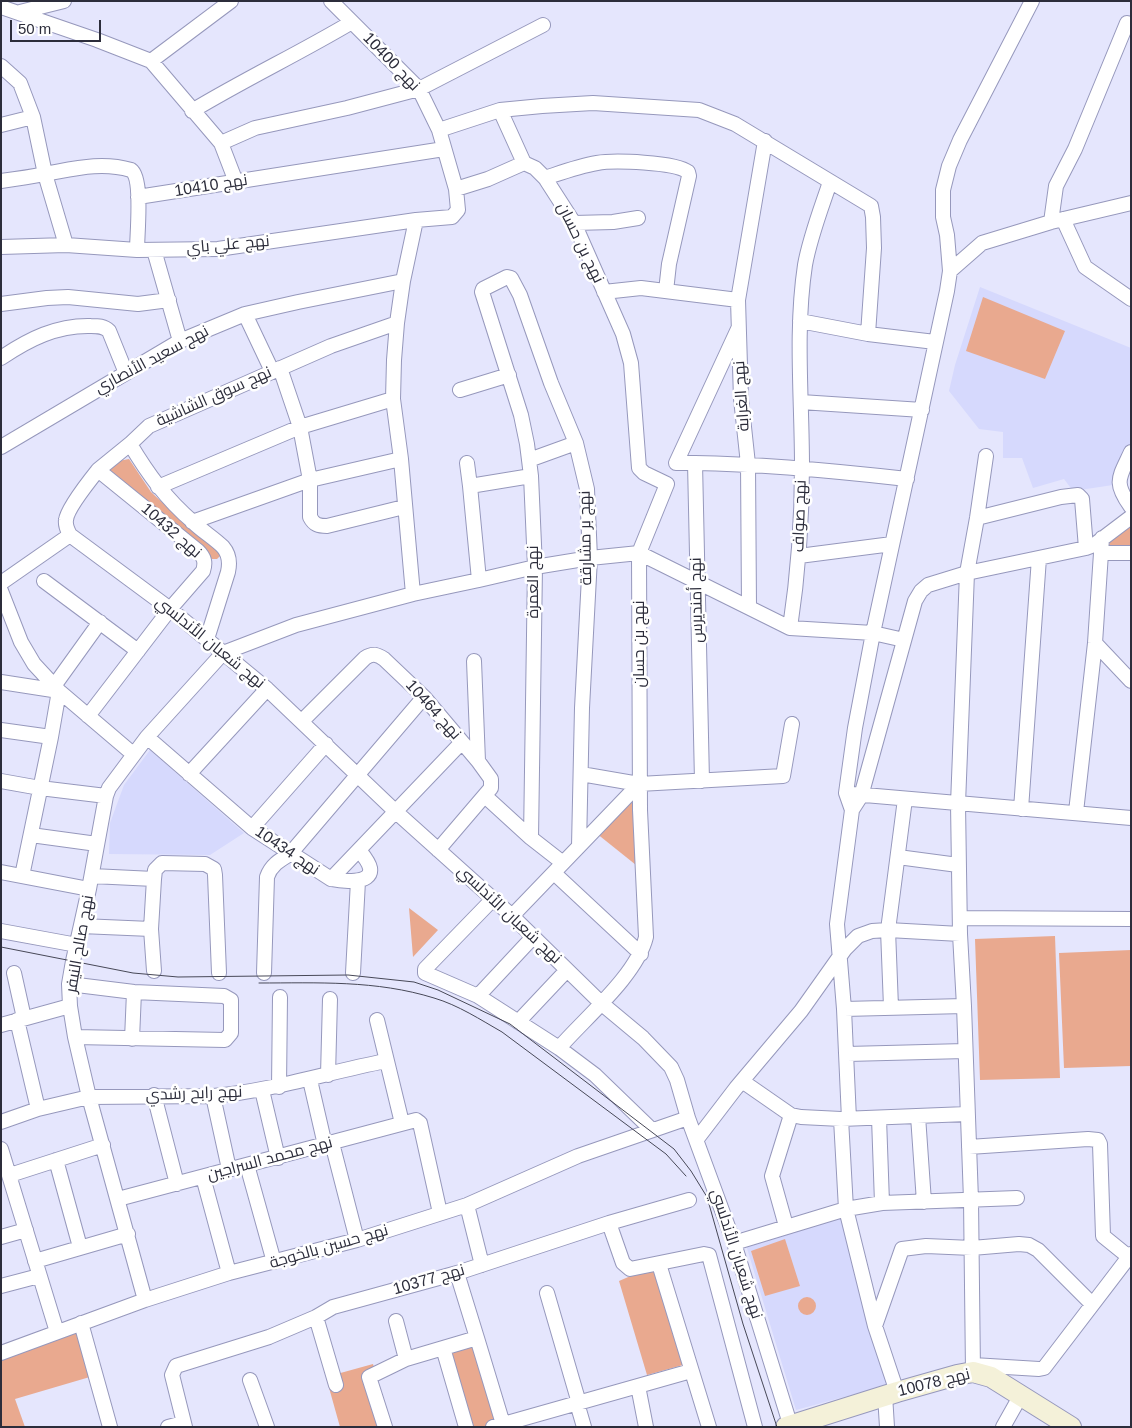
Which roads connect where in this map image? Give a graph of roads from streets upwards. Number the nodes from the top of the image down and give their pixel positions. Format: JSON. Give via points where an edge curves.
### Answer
{"nodes":[{"id":1,"x":64,"y":1,"type":"edge"},
{"id":2,"x":231,"y":1,"type":"edge"},
{"id":3,"x":331,"y":1,"type":"edge"},
{"id":4,"x":1032,"y":1,"type":"edge"},
{"id":5,"x":1,"y":7,"type":"edge"},
{"id":6,"x":20,"y":12,"type":"junction"},
{"id":7,"x":352,"y":22,"type":"junction"},
{"id":8,"x":1127,"y":23,"type":"dead end"},
{"id":9,"x":543,"y":25,"type":"dead end"},
{"id":10,"x":151,"y":61,"type":"junction"},
{"id":11,"x":1,"y":66,"type":"edge"},
{"id":12,"x":420,"y":89,"type":"junction"},
{"id":13,"x":192,"y":110,"type":"junction"},
{"id":14,"x":500,"y":110,"type":"junction"},
{"id":15,"x":33,"y":117,"type":"junction"},
{"id":16,"x":1,"y":125,"type":"edge"},
{"id":17,"x":439,"y":130,"type":"junction"},
{"id":18,"x":765,"y":141,"type":"junction"},
{"id":19,"x":221,"y":143,"type":"junction"},
{"id":20,"x":444,"y":149,"type":"junction"},
{"id":21,"x":524,"y":163,"type":"junction"},
{"id":22,"x":45,"y":174,"type":"junction"},
{"id":23,"x":545,"y":178,"type":"junction"},
{"id":24,"x":1,"y":181,"type":"edge"},
{"id":25,"x":236,"y":182,"type":"junction"},
{"id":26,"x":830,"y":182,"type":"junction"},
{"id":27,"x":456,"y":189,"type":"junction"},
{"id":28,"x":138,"y":197,"type":"junction"},
{"id":29,"x":1131,"y":203,"type":"edge"},
{"id":30,"x":452,"y":217,"type":"joint"},
{"id":31,"x":638,"y":218,"type":"dead end"},
{"id":32,"x":416,"y":220,"type":"junction"},
{"id":33,"x":1057,"y":220,"type":"junction"},
{"id":34,"x":574,"y":223,"type":"junction"},
{"id":35,"x":66,"y":245,"type":"junction"},
{"id":36,"x":1,"y":247,"type":"edge"},
{"id":37,"x":137,"y":250,"type":"junction"},
{"id":38,"x":154,"y":250,"type":"junction"},
{"id":39,"x":950,"y":270,"type":"junction"},
{"id":40,"x":403,"y":281,"type":"junction"},
{"id":41,"x":666,"y":291,"type":"junction"},
{"id":42,"x":482,"y":292,"type":"joint"},
{"id":43,"x":604,"y":292,"type":"junction"},
{"id":44,"x":1131,"y":299,"type":"edge"},
{"id":45,"x":169,"y":300,"type":"junction"},
{"id":46,"x":738,"y":300,"type":"junction"},
{"id":47,"x":1,"y":304,"type":"edge"},
{"id":48,"x":245,"y":314,"type":"junction"},
{"id":49,"x":800,"y":321,"type":"junction"},
{"id":50,"x":397,"y":323,"type":"junction"},
{"id":51,"x":738,"y":329,"type":"junction"},
{"id":52,"x":868,"y":334,"type":"junction"},
{"id":53,"x":180,"y":341,"type":"junction"},
{"id":54,"x":935,"y":342,"type":"junction"},
{"id":55,"x":1,"y":358,"type":"edge"},
{"id":56,"x":276,"y":370,"type":"junction"},
{"id":57,"x":126,"y":373,"type":"junction"},
{"id":58,"x":509,"y":375,"type":"junction"},
{"id":59,"x":460,"y":390,"type":"dead end"},
{"id":60,"x":393,"y":399,"type":"junction"},
{"id":61,"x":801,"y":402,"type":"junction"},
{"id":62,"x":922,"y":410,"type":"junction"},
{"id":63,"x":300,"y":427,"type":"junction"},
{"id":64,"x":576,"y":443,"type":"junction"},
{"id":65,"x":130,"y":444,"type":"junction"},
{"id":66,"x":1,"y":447,"type":"edge"},
{"id":67,"x":1131,"y":452,"type":"edge"},
{"id":68,"x":986,"y":456,"type":"dead end"},
{"id":69,"x":401,"y":459,"type":"junction"},
{"id":70,"x":529,"y":460,"type":"junction"},
{"id":71,"x":467,"y":463,"type":"dead end"},
{"id":72,"x":676,"y":463,"type":"junction"},
{"id":73,"x":695,"y":463,"type":"junction"},
{"id":74,"x":748,"y":464,"type":"junction"},
{"id":75,"x":802,"y":468,"type":"junction"},
{"id":76,"x":98,"y":470,"type":"junction"},
{"id":77,"x":531,"y":476,"type":"junction"},
{"id":78,"x":907,"y":479,"type":"junction"},
{"id":79,"x":310,"y":480,"type":"junction"},
{"id":80,"x":667,"y":484,"type":"junction"},
{"id":81,"x":470,"y":486,"type":"junction"},
{"id":82,"x":158,"y":487,"type":"junction"},
{"id":83,"x":404,"y":507,"type":"junction"},
{"id":84,"x":1131,"y":507,"type":"edge"},
{"id":85,"x":1131,"y":517,"type":"edge"},
{"id":86,"x":977,"y":518,"type":"junction"},
{"id":87,"x":192,"y":522,"type":"junction"},
{"id":88,"x":70,"y":536,"type":"junction"},
{"id":89,"x":1102,"y":538,"type":"junction"},
{"id":90,"x":892,"y":544,"type":"junction"},
{"id":91,"x":1086,"y":548,"type":"junction"},
{"id":92,"x":639,"y":553,"type":"junction"},
{"id":93,"x":1102,"y":553,"type":"junction"},
{"id":94,"x":1131,"y":553,"type":"edge"},
{"id":95,"x":799,"y":556,"type":"junction"},
{"id":96,"x":590,"y":558,"type":"junction"},
{"id":97,"x":1039,"y":558,"type":"junction"},
{"id":98,"x":535,"y":567,"type":"junction"},
{"id":99,"x":967,"y":574,"type":"junction"},
{"id":100,"x":479,"y":580,"type":"junction"},
{"id":101,"x":44,"y":581,"type":"dead end"},
{"id":102,"x":1,"y":583,"type":"edge"},
{"id":103,"x":697,"y":583,"type":"junction"},
{"id":104,"x":1,"y":591,"type":"edge"},
{"id":105,"x":413,"y":594,"type":"junction"},
{"id":106,"x":749,"y":607,"type":"junction"},
{"id":107,"x":170,"y":609,"type":"junction"},
{"id":108,"x":100,"y":622,"type":"junction"},
{"id":109,"x":790,"y":628,"type":"junction"},
{"id":110,"x":873,"y":633,"type":"junction"},
{"id":111,"x":207,"y":639,"type":"junction"},
{"id":112,"x":904,"y":640,"type":"junction"},
{"id":113,"x":1095,"y":643,"type":"junction"},
{"id":114,"x":138,"y":651,"type":"junction"},
{"id":115,"x":223,"y":652,"type":"junction"},
{"id":116,"x":474,"y":661,"type":"dead end"},
{"id":117,"x":1131,"y":681,"type":"edge"},
{"id":118,"x":1,"y":682,"type":"edge"},
{"id":119,"x":56,"y":688,"type":"junction"},
{"id":120,"x":267,"y":689,"type":"junction"},
{"id":121,"x":424,"y":697,"type":"junction"},
{"id":122,"x":88,"y":716,"type":"junction"},
{"id":123,"x":302,"y":721,"type":"junction"},
{"id":124,"x":792,"y":724,"type":"dead end"},
{"id":125,"x":1,"y":730,"type":"edge"},
{"id":126,"x":51,"y":737,"type":"junction"},
{"id":127,"x":147,"y":737,"type":"junction"},
{"id":128,"x":462,"y":742,"type":"junction"},
{"id":129,"x":326,"y":744,"type":"junction"},
{"id":130,"x":133,"y":754,"type":"junction"},
{"id":131,"x":478,"y":760,"type":"junction"},
{"id":132,"x":189,"y":774,"type":"junction"},
{"id":133,"x":581,"y":774,"type":"junction"},
{"id":134,"x":358,"y":776,"type":"junction"},
{"id":135,"x":1,"y":781,"type":"edge"},
{"id":136,"x":702,"y":781,"type":"junction"},
{"id":137,"x":639,"y":784,"type":"junction"},
{"id":138,"x":40,"y":788,"type":"junction"},
{"id":139,"x":846,"y":793,"type":"junction"},
{"id":140,"x":106,"y":796,"type":"junction"},
{"id":141,"x":485,"y":796,"type":"junction"},
{"id":142,"x":861,"y":796,"type":"junction"},
{"id":143,"x":905,"y":799,"type":"junction"},
{"id":144,"x":958,"y":804,"type":"junction"},
{"id":145,"x":1021,"y":809,"type":"junction"},
{"id":146,"x":852,"y":810,"type":"junction"},
{"id":147,"x":395,"y":811,"type":"junction"},
{"id":148,"x":1076,"y":812,"type":"junction"},
{"id":149,"x":1131,"y":818,"type":"edge"},
{"id":150,"x":252,"y":828,"type":"junction"},
{"id":151,"x":31,"y":835,"type":"junction"},
{"id":152,"x":531,"y":838,"type":"junction"},
{"id":153,"x":97,"y":844,"type":"junction"},
{"id":154,"x":579,"y":846,"type":"junction"},
{"id":155,"x":360,"y":850,"type":"junction"},
{"id":156,"x":438,"y":850,"type":"junction"},
{"id":157,"x":290,"y":854,"type":"junction"},
{"id":158,"x":898,"y":857,"type":"junction"},
{"id":159,"x":958,"y":865,"type":"junction"},
{"id":160,"x":558,"y":868,"type":"junction"},
{"id":161,"x":1,"y":872,"type":"edge"},
{"id":162,"x":22,"y":876,"type":"junction"},
{"id":163,"x":154,"y":879,"type":"junction"},
{"id":164,"x":331,"y":879,"type":"junction"},
{"id":165,"x":358,"y":881,"type":"junction"},
{"id":166,"x":90,"y":882,"type":"junction"},
{"id":167,"x":493,"y":899,"type":"junction"},
{"id":168,"x":512,"y":916,"type":"junction"},
{"id":169,"x":960,"y":918,"type":"junction"},
{"id":170,"x":1131,"y":919,"type":"edge"},
{"id":171,"x":81,"y":926,"type":"junction"},
{"id":172,"x":151,"y":929,"type":"junction"},
{"id":173,"x":888,"y":930,"type":"junction"},
{"id":174,"x":1,"y":931,"type":"edge"},
{"id":175,"x":960,"y":934,"type":"junction"},
{"id":176,"x":533,"y":937,"type":"junction"},
{"id":177,"x":76,"y":945,"type":"junction"},
{"id":178,"x":641,"y":954,"type":"junction"},
{"id":179,"x":840,"y":957,"type":"junction"},
{"id":180,"x":154,"y":970,"type":"dead end"},
{"id":181,"x":567,"y":970,"type":"junction"},
{"id":182,"x":14,"y":973,"type":"dead end"},
{"id":183,"x":219,"y":973,"type":"dead end"},
{"id":184,"x":264,"y":973,"type":"dead end"},
{"id":185,"x":353,"y":973,"type":"dead end"},
{"id":186,"x":70,"y":984,"type":"junction"},
{"id":187,"x":134,"y":992,"type":"junction"},
{"id":188,"x":478,"y":996,"type":"junction"},
{"id":189,"x":280,"y":997,"type":"dead end"},
{"id":190,"x":330,"y":998,"type":"dead end"},
{"id":191,"x":601,"y":1003,"type":"junction"},
{"id":192,"x":70,"y":1006,"type":"junction"},
{"id":193,"x":964,"y":1006,"type":"junction"},
{"id":194,"x":891,"y":1007,"type":"junction"},
{"id":195,"x":844,"y":1009,"type":"junction"},
{"id":196,"x":20,"y":1019,"type":"junction"},
{"id":197,"x":377,"y":1020,"type":"dead end"},
{"id":198,"x":518,"y":1022,"type":"junction"},
{"id":199,"x":1,"y":1025,"type":"edge"},
{"id":200,"x":75,"y":1037,"type":"junction"},
{"id":201,"x":132,"y":1039,"type":"junction"},
{"id":202,"x":559,"y":1048,"type":"junction"},
{"id":203,"x":965,"y":1050,"type":"junction"},
{"id":204,"x":847,"y":1054,"type":"junction"},
{"id":205,"x":386,"y":1061,"type":"junction"},
{"id":206,"x":328,"y":1075,"type":"junction"},
{"id":207,"x":747,"y":1075,"type":"junction"},
{"id":208,"x":310,"y":1080,"type":"junction"},
{"id":209,"x":279,"y":1087,"type":"junction"},
{"id":210,"x":262,"y":1090,"type":"junction"},
{"id":211,"x":154,"y":1095,"type":"junction"},
{"id":212,"x":212,"y":1096,"type":"junction"},
{"id":213,"x":89,"y":1097,"type":"junction"},
{"id":214,"x":38,"y":1109,"type":"junction"},
{"id":215,"x":967,"y":1114,"type":"junction"},
{"id":216,"x":791,"y":1115,"type":"junction"},
{"id":217,"x":918,"y":1116,"type":"junction"},
{"id":218,"x":688,"y":1118,"type":"junction"},
{"id":219,"x":879,"y":1118,"type":"junction"},
{"id":220,"x":845,"y":1119,"type":"junction"},
{"id":221,"x":1,"y":1122,"type":"edge"},
{"id":222,"x":402,"y":1123,"type":"junction"},
{"id":223,"x":652,"y":1130,"type":"junction"},
{"id":224,"x":697,"y":1139,"type":"junction"},
{"id":225,"x":329,"y":1144,"type":"junction"},
{"id":226,"x":103,"y":1145,"type":"junction"},
{"id":227,"x":969,"y":1147,"type":"junction"},
{"id":228,"x":1,"y":1149,"type":"edge"},
{"id":229,"x":278,"y":1158,"type":"junction"},
{"id":230,"x":56,"y":1160,"type":"junction"},
{"id":231,"x":247,"y":1165,"type":"junction"},
{"id":232,"x":229,"y":1170,"type":"junction"},
{"id":233,"x":203,"y":1177,"type":"junction"},
{"id":234,"x":8,"y":1183,"type":"edge"},
{"id":235,"x":177,"y":1184,"type":"junction"},
{"id":236,"x":1017,"y":1198,"type":"dead end"},
{"id":237,"x":118,"y":1199,"type":"junction"},
{"id":238,"x":689,"y":1200,"type":"dead end"},
{"id":239,"x":971,"y":1200,"type":"junction"},
{"id":240,"x":924,"y":1202,"type":"junction"},
{"id":241,"x":882,"y":1204,"type":"junction"},
{"id":242,"x":467,"y":1205,"type":"junction"},
{"id":243,"x":846,"y":1208,"type":"junction"},
{"id":244,"x":440,"y":1213,"type":"junction"},
{"id":245,"x":609,"y":1223,"type":"junction"},
{"id":246,"x":786,"y":1226,"type":"junction"},
{"id":247,"x":26,"y":1230,"type":"junction"},
{"id":248,"x":128,"y":1234,"type":"junction"},
{"id":249,"x":1,"y":1237,"type":"edge"},
{"id":250,"x":357,"y":1240,"type":"junction"},
{"id":251,"x":734,"y":1242,"type":"junction"},
{"id":252,"x":80,"y":1247,"type":"junction"},
{"id":253,"x":972,"y":1248,"type":"junction"},
{"id":254,"x":1130,"y":1255,"type":"edge"},
{"id":255,"x":35,"y":1261,"type":"junction"},
{"id":256,"x":274,"y":1262,"type":"junction"},
{"id":257,"x":659,"y":1264,"type":"junction"},
{"id":258,"x":482,"y":1265,"type":"junction"},
{"id":259,"x":456,"y":1273,"type":"junction"},
{"id":260,"x":229,"y":1274,"type":"junction"},
{"id":261,"x":40,"y":1276,"type":"junction"},
{"id":262,"x":1,"y":1286,"type":"edge"},
{"id":263,"x":547,"y":1293,"type":"dead end"},
{"id":264,"x":145,"y":1300,"type":"junction"},
{"id":265,"x":1092,"y":1304,"type":"junction"},
{"id":266,"x":316,"y":1317,"type":"junction"},
{"id":267,"x":396,"y":1321,"type":"dead end"},
{"id":268,"x":81,"y":1323,"type":"junction"},
{"id":269,"x":874,"y":1326,"type":"junction"},
{"id":270,"x":57,"y":1332,"type":"junction"},
{"id":271,"x":477,"y":1338,"type":"junction"},
{"id":272,"x":443,"y":1348,"type":"junction"},
{"id":273,"x":1,"y":1353,"type":"edge"},
{"id":274,"x":406,"y":1359,"type":"junction"},
{"id":275,"x":973,"y":1369,"type":"junction"},
{"id":276,"x":691,"y":1371,"type":"junction"},
{"id":277,"x":250,"y":1380,"type":"dead end"},
{"id":278,"x":336,"y":1385,"type":"dead end"},
{"id":279,"x":638,"y":1386,"type":"junction"},
{"id":280,"x":891,"y":1393,"type":"junction"},
{"id":281,"x":1021,"y":1395,"type":"junction"},
{"id":282,"x":578,"y":1403,"type":"junction"},
{"id":283,"x":523,"y":1423,"type":"edge"},
{"id":284,"x":184,"y":1425,"type":"edge"},
{"id":285,"x":498,"y":1425,"type":"edge"},
{"id":286,"x":789,"y":1426,"type":"edge"},
{"id":287,"x":1067,"y":1426,"type":"edge"},
{"id":288,"x":110,"y":1427,"type":"edge"},
{"id":289,"x":168,"y":1427,"type":"edge"},
{"id":290,"x":267,"y":1427,"type":"edge"},
{"id":291,"x":385,"y":1427,"type":"edge"},
{"id":292,"x":466,"y":1427,"type":"edge"},
{"id":293,"x":584,"y":1427,"type":"edge"},
{"id":294,"x":646,"y":1427,"type":"edge"},
{"id":295,"x":709,"y":1427,"type":"edge"},
{"id":296,"x":756,"y":1427,"type":"edge"},
{"id":297,"x":886,"y":1427,"type":"edge"},
{"id":298,"x":1003,"y":1427,"type":"edge"}],
"edges":[{"from":1,"to":6,"type":"street"},
{"from":2,"to":10,"type":"street"},
{"from":3,"to":7,"type":"street","name":"نهج 10400"},
{"from":4,"to":39,"type":"street","via":[[949,166],[943,190],[943,217]]},
{"from":5,"to":6,"type":"street"},
{"from":6,"to":10,"type":"street"},
{"from":7,"to":12,"type":"street","name":"نهج 10400"},
{"from":7,"to":13,"type":"street"},
{"from":8,"to":33,"type":"street","via":[[1075,149],[1056,186]]},
{"from":9,"to":12,"type":"street"},
{"from":10,"to":13,"type":"street"},
{"from":11,"to":15,"type":"street","via":[[20,83]]},
{"from":12,"to":17,"type":"street","name":"نهج 10400"},
{"from":12,"to":19,"type":"street","via":[[255,128]]},
{"from":13,"to":19,"type":"street"},
{"from":14,"to":17,"type":"street"},
{"from":14,"to":18,"type":"street","via":[[593,103],[699,110],[735,124]]},
{"from":14,"to":21,"type":"street"},
{"from":15,"to":16,"type":"street"},
{"from":15,"to":22,"type":"street"},
{"from":17,"to":20,"type":"street","name":"نهج 10400"},
{"from":18,"to":26,"type":"street"},
{"from":18,"to":46,"type":"street","name":"نهج الغرابة"},
{"from":19,"to":25,"type":"street"},
{"from":20,"to":25,"type":"street","name":"نهج 10410"},
{"from":20,"to":27,"type":"street","name":"نهج 10400"},
{"from":21,"to":23,"type":"street","name":"نهج بن حسان"},
{"from":21,"to":27,"type":"street"},
{"from":22,"to":24,"type":"street"},
{"from":22,"to":28,"type":"street","via":[[81,166],[128,169],[135,174]]},
{"from":22,"to":35,"type":"street"},
{"from":23,"to":34,"type":"street","name":"نهج بن حسان"},
{"from":23,"to":41,"type":"street","via":[[600,162],[680,166],[688,172]]},
{"from":25,"to":28,"type":"street","name":"نهج 10410"},
{"from":26,"to":49,"type":"street","name":"نهج صواف","via":[[805,265]]},
{"from":26,"to":52,"type":"street","via":[[867,202],[873,210],[874,248]]},
{"from":27,"to":30,"type":"street","name":"نهج 10400","via":[[458,210]]},
{"from":28,"to":37,"type":"street"},
{"from":29,"to":33,"type":"street"},
{"from":30,"to":32,"type":"street","name":"نهج علي باي"},
{"from":31,"to":34,"type":"street"},
{"from":32,"to":38,"type":"street","name":"نهج علي باي","via":[[227,248]]},
{"from":32,"to":40,"type":"street"},
{"from":33,"to":39,"type":"street","via":[[982,243]]},
{"from":33,"to":44,"type":"street","via":[[1085,267]]},
{"from":34,"to":43,"type":"street","name":"نهج بن حسان"},
{"from":35,"to":36,"type":"street","name":"نهج علي باي"},
{"from":35,"to":37,"type":"street","name":"نهج علي باي"},
{"from":37,"to":38,"type":"street","name":"نهج علي باي"},
{"from":38,"to":45,"type":"street"},
{"from":39,"to":54,"type":"street"},
{"from":40,"to":48,"type":"street","name":"نهج سعيد الأنصاري"},
{"from":40,"to":50,"type":"street"},
{"from":41,"to":43,"type":"street","via":[[641,288]]},
{"from":41,"to":46,"type":"street"},
{"from":42,"to":58,"type":"street","name":"نهج العمرة"},
{"from":42,"to":64,"type":"street","name":"نهج بر مشارقة","via":[[507,277],[512,278]]},
{"from":43,"to":80,"type":"street","name":"نهج بن حسان","via":[[630,363],[639,468],[644,474]]},
{"from":45,"to":47,"type":"street","via":[[138,304],[68,297]]},
{"from":45,"to":53,"type":"street"},
{"from":46,"to":51,"type":"street","name":"نهج الغرابة"},
{"from":48,"to":53,"type":"street","name":"نهج سعيد الأنصاري"},
{"from":48,"to":56,"type":"street"},
{"from":49,"to":52,"type":"street"},
{"from":49,"to":61,"type":"street","name":"نهج صواف"},
{"from":50,"to":56,"type":"street","name":"نهج سوق الشاشية"},
{"from":50,"to":60,"type":"street"},
{"from":51,"to":72,"type":"street"},
{"from":51,"to":74,"type":"street","name":"نهج الغرابة"},
{"from":52,"to":54,"type":"street"},
{"from":53,"to":57,"type":"street","name":"نهج سعيد الأنصاري"},
{"from":54,"to":62,"type":"street"},
{"from":55,"to":57,"type":"street","via":[[41,334],[68,327],[96,326],[109,331]]},
{"from":56,"to":63,"type":"street"},
{"from":56,"to":65,"type":"street","name":"نهج سوق الشاشية","via":[[150,426]]},
{"from":57,"to":66,"type":"street","name":"نهج سعيد الأنصاري"},
{"from":58,"to":59,"type":"street"},
{"from":58,"to":70,"type":"street","name":"نهج العمرة","via":[[525,431]]},
{"from":60,"to":63,"type":"street"},
{"from":60,"to":69,"type":"street"},
{"from":61,"to":62,"type":"street"},
{"from":61,"to":75,"type":"street","name":"نهج صواف"},
{"from":62,"to":78,"type":"street"},
{"from":63,"to":79,"type":"street"},
{"from":63,"to":82,"type":"street"},
{"from":64,"to":70,"type":"street"},
{"from":64,"to":96,"type":"street","name":"نهج بر مشارقة","via":[[587,489]]},
{"from":65,"to":76,"type":"street","name":"نهج سوق الشاشية"},
{"from":65,"to":82,"type":"street"},
{"from":67,"to":84,"type":"street","via":[[1120,477],[1119,488]]},
{"from":68,"to":86,"type":"street"},
{"from":69,"to":79,"type":"street"},
{"from":69,"to":83,"type":"street"},
{"from":70,"to":77,"type":"street","name":"نهج العمرة"},
{"from":71,"to":81,"type":"street"},
{"from":72,"to":73,"type":"street"},
{"from":72,"to":80,"type":"street"},
{"from":73,"to":74,"type":"street"},
{"from":73,"to":103,"type":"street","name":"نهج أمنديرس"},
{"from":74,"to":75,"type":"street"},
{"from":74,"to":106,"type":"street","name":"نهج الغرابة"},
{"from":75,"to":78,"type":"street"},
{"from":75,"to":95,"type":"street","name":"نهج صواف"},
{"from":76,"to":88,"type":"street","via":[[67,516]]},
{"from":76,"to":107,"type":"street","name":"نهج 10432","via":[[203,556],[203,571]]},
{"from":77,"to":81,"type":"street"},
{"from":77,"to":98,"type":"street","name":"نهج العمرة"},
{"from":78,"to":90,"type":"street"},
{"from":79,"to":83,"type":"street","via":[[310,518],[317,525],[327,526]]},
{"from":79,"to":87,"type":"street"},
{"from":80,"to":92,"type":"street","name":"نهج بن حسان"},
{"from":81,"to":100,"type":"street"},
{"from":82,"to":87,"type":"street"},
{"from":83,"to":105,"type":"street"},
{"from":85,"to":89,"type":"street"},
{"from":86,"to":91,"type":"street","via":[[1078,495],[1082,499]]},
{"from":86,"to":99,"type":"street"},
{"from":87,"to":111,"type":"street","via":[[223,547],[230,564]]},
{"from":88,"to":102,"type":"street"},
{"from":88,"to":107,"type":"street","name":"نهج شعبان الأندلسي"},
{"from":89,"to":91,"type":"street"},
{"from":89,"to":93,"type":"street"},
{"from":90,"to":95,"type":"street"},
{"from":90,"to":110,"type":"street"},
{"from":91,"to":97,"type":"street"},
{"from":92,"to":96,"type":"street"},
{"from":92,"to":103,"type":"street"},
{"from":92,"to":137,"type":"street","name":"نهج بن حسان"},
{"from":93,"to":94,"type":"street"},
{"from":93,"to":113,"type":"street"},
{"from":95,"to":109,"type":"street","name":"نهج صواف"},
{"from":96,"to":98,"type":"street"},
{"from":96,"to":133,"type":"street","name":"نهج بر مشارقة"},
{"from":97,"to":99,"type":"street"},
{"from":97,"to":145,"type":"street"},
{"from":98,"to":100,"type":"street"},
{"from":98,"to":152,"type":"street","name":"نهج العمرة"},
{"from":99,"to":112,"type":"street","via":[[928,585],[921,591]]},
{"from":99,"to":144,"type":"street"},
{"from":100,"to":105,"type":"street"},
{"from":101,"to":108,"type":"street"},
{"from":103,"to":106,"type":"street"},
{"from":103,"to":136,"type":"street","name":"نهج أمنديرس"},
{"from":104,"to":119,"type":"street","via":[[28,656]]},
{"from":105,"to":115,"type":"street","via":[[296,625]]},
{"from":106,"to":109,"type":"street"},
{"from":107,"to":111,"type":"street","name":"نهج شعبان الأندلسي"},
{"from":107,"to":114,"type":"street","name":"نهج 10432"},
{"from":108,"to":114,"type":"street"},
{"from":108,"to":119,"type":"street"},
{"from":109,"to":110,"type":"street"},
{"from":110,"to":112,"type":"street"},
{"from":110,"to":139,"type":"street"},
{"from":111,"to":115,"type":"street","name":"نهج شعبان الأندلسي"},
{"from":112,"to":142,"type":"street"},
{"from":113,"to":117,"type":"street"},
{"from":113,"to":148,"type":"street"},
{"from":114,"to":122,"type":"street","name":"نهج 10432"},
{"from":115,"to":120,"type":"street","name":"نهج شعبان الأندلسي"},
{"from":115,"to":127,"type":"street","name":"نهج صالح النيفر"},
{"from":116,"to":131,"type":"street"},
{"from":118,"to":119,"type":"street"},
{"from":119,"to":122,"type":"street"},
{"from":119,"to":126,"type":"street"},
{"from":120,"to":123,"type":"street","name":"نهج شعبان الأندلسي"},
{"from":120,"to":132,"type":"street"},
{"from":121,"to":123,"type":"street","name":"نهج 10464","via":[[384,659],[371,655]]},
{"from":121,"to":128,"type":"street","name":"نهج 10464"},
{"from":121,"to":134,"type":"street"},
{"from":122,"to":130,"type":"street"},
{"from":123,"to":129,"type":"street","name":"نهج شعبان الأندلسي"},
{"from":124,"to":136,"type":"street","via":[[783,776]]},
{"from":125,"to":126,"type":"street"},
{"from":126,"to":138,"type":"street"},
{"from":127,"to":130,"type":"street","name":"نهج صالح النيفر"},
{"from":127,"to":132,"type":"street","name":"نهج 10434"},
{"from":128,"to":131,"type":"street","name":"نهج 10464"},
{"from":128,"to":147,"type":"street","name":"نهج 10434"},
{"from":129,"to":134,"type":"street","name":"نهج شعبان الأندلسي"},
{"from":129,"to":150,"type":"street"},
{"from":130,"to":140,"type":"street","name":"نهج صالح النيفر"},
{"from":131,"to":141,"type":"street","name":"نهج 10464","via":[[492,783]]},
{"from":132,"to":150,"type":"street","name":"نهج 10434"},
{"from":133,"to":137,"type":"street"},
{"from":133,"to":154,"type":"street","name":"نهج بر مشارقة"},
{"from":134,"to":147,"type":"street","name":"نهج شعبان الأندلسي"},
{"from":134,"to":157,"type":"street"},
{"from":135,"to":138,"type":"street"},
{"from":136,"to":137,"type":"street"},
{"from":137,"to":154,"type":"street"},
{"from":137,"to":178,"type":"street","name":"نهج بن حسان","via":[[646,927]]},
{"from":138,"to":140,"type":"street"},
{"from":138,"to":151,"type":"street"},
{"from":139,"to":142,"type":"street"},
{"from":139,"to":146,"type":"street"},
{"from":140,"to":153,"type":"street","name":"نهج صالح النيفر"},
{"from":141,"to":152,"type":"street"},
{"from":141,"to":156,"type":"street"},
{"from":142,"to":143,"type":"street"},
{"from":142,"to":146,"type":"street"},
{"from":143,"to":144,"type":"street"},
{"from":143,"to":158,"type":"street"},
{"from":144,"to":145,"type":"street"},
{"from":144,"to":159,"type":"street"},
{"from":145,"to":148,"type":"street"},
{"from":146,"to":179,"type":"street","via":[[837,924]]},
{"from":147,"to":155,"type":"street","name":"نهج 10434"},
{"from":147,"to":156,"type":"street","name":"نهج شعبان الأندلسي"},
{"from":148,"to":149,"type":"street"},
{"from":150,"to":157,"type":"street","name":"نهج 10434"},
{"from":151,"to":153,"type":"street"},
{"from":151,"to":162,"type":"street"},
{"from":152,"to":160,"type":"street"},
{"from":153,"to":166,"type":"street","name":"نهج صالح النيفر"},
{"from":154,"to":160,"type":"street"},
{"from":155,"to":164,"type":"street","name":"نهج 10434"},
{"from":155,"to":165,"type":"street","via":[[370,871],[367,877]]},
{"from":156,"to":167,"type":"street","name":"نهج شعبان الأندلسي"},
{"from":157,"to":164,"type":"street","name":"نهج 10434"},
{"from":157,"to":184,"type":"street","via":[[274,865],[267,877]]},
{"from":158,"to":159,"type":"street"},
{"from":158,"to":173,"type":"street"},
{"from":159,"to":169,"type":"street"},
{"from":160,"to":168,"type":"street"},
{"from":160,"to":178,"type":"street"},
{"from":161,"to":162,"type":"street"},
{"from":162,"to":166,"type":"street"},
{"from":163,"to":166,"type":"street"},
{"from":163,"to":172,"type":"street"},
{"from":163,"to":183,"type":"street","via":[[155,870],[162,862],[205,864],[214,869]]},
{"from":164,"to":165,"type":"street"},
{"from":165,"to":185,"type":"street"},
{"from":166,"to":171,"type":"street","name":"نهج صالح النيفر"},
{"from":167,"to":168,"type":"street","name":"نهج شعبان الأندلسي"},
{"from":167,"to":188,"type":"street","via":[[425,970],[427,974]]},
{"from":168,"to":176,"type":"street","name":"نهج شعبان الأندلسي"},
{"from":169,"to":170,"type":"street"},
{"from":169,"to":175,"type":"street"},
{"from":171,"to":172,"type":"street"},
{"from":171,"to":177,"type":"street","name":"نهج صالح النيفر"},
{"from":172,"to":180,"type":"street"},
{"from":173,"to":175,"type":"street"},
{"from":173,"to":179,"type":"street","via":[[858,936]]},
{"from":173,"to":194,"type":"street"},
{"from":174,"to":177,"type":"street"},
{"from":175,"to":193,"type":"street"},
{"from":176,"to":181,"type":"street","name":"نهج شعبان الأندلسي"},
{"from":176,"to":188,"type":"street"},
{"from":177,"to":186,"type":"street","name":"نهج صالح النيفر"},
{"from":178,"to":191,"type":"street","name":"نهج بن حسان"},
{"from":179,"to":195,"type":"street"},
{"from":179,"to":207,"type":"street","via":[[801,1011]]},
{"from":181,"to":191,"type":"street","name":"نهج شعبان الأندلسي"},
{"from":181,"to":198,"type":"street"},
{"from":182,"to":196,"type":"street"},
{"from":186,"to":187,"type":"street"},
{"from":186,"to":192,"type":"street","name":"نهج صالح النيفر"},
{"from":187,"to":201,"type":"street"},
{"from":187,"to":201,"type":"street","via":[[224,996],[231,1000],[231,1033],[226,1040]]},
{"from":188,"to":198,"type":"street"},
{"from":189,"to":209,"type":"street"},
{"from":190,"to":206,"type":"street"},
{"from":191,"to":202,"type":"street","name":"نهج بن حسان"},
{"from":191,"to":218,"type":"street","name":"نهج شعبان الأندلسي","via":[[671,1067]]},
{"from":192,"to":196,"type":"street"},
{"from":192,"to":200,"type":"street","name":"نهج صالح النيفر"},
{"from":193,"to":194,"type":"street"},
{"from":193,"to":203,"type":"street"},
{"from":194,"to":195,"type":"street"},
{"from":195,"to":204,"type":"street"},
{"from":196,"to":199,"type":"street"},
{"from":196,"to":214,"type":"street"},
{"from":197,"to":205,"type":"street"},
{"from":198,"to":202,"type":"street"},
{"from":200,"to":201,"type":"street"},
{"from":200,"to":213,"type":"street","name":"نهج صالح النيفر"},
{"from":202,"to":223,"type":"street","via":[[595,1075]]},
{"from":203,"to":204,"type":"street"},
{"from":203,"to":215,"type":"street"},
{"from":204,"to":220,"type":"street"},
{"from":205,"to":206,"type":"street","name":"نهج رابح رشدي"},
{"from":205,"to":222,"type":"street"},
{"from":206,"to":208,"type":"street","name":"نهج رابح رشدي"},
{"from":207,"to":216,"type":"street","via":[[758,1091]]},
{"from":207,"to":224,"type":"street"},
{"from":208,"to":209,"type":"street","name":"نهج رابح رشدي"},
{"from":208,"to":225,"type":"street"},
{"from":209,"to":210,"type":"street","name":"نهج رابح رشدي"},
{"from":210,"to":212,"type":"street","name":"نهج رابح رشدي"},
{"from":210,"to":229,"type":"street"},
{"from":211,"to":212,"type":"street","name":"نهج رابح رشدي"},
{"from":211,"to":213,"type":"street","name":"نهج رابح رشدي"},
{"from":211,"to":235,"type":"street"},
{"from":212,"to":232,"type":"street"},
{"from":213,"to":214,"type":"street","name":"نهج رابح رشدي"},
{"from":213,"to":226,"type":"street","name":"نهج صالح النيفر"},
{"from":214,"to":221,"type":"street","name":"نهج رابح رشدي"},
{"from":215,"to":217,"type":"street"},
{"from":215,"to":227,"type":"street"},
{"from":216,"to":220,"type":"street"},
{"from":216,"to":246,"type":"street","via":[[772,1176]]},
{"from":217,"to":219,"type":"street"},
{"from":217,"to":240,"type":"street"},
{"from":218,"to":223,"type":"street","name":"نهج حسين بالخوجة"},
{"from":218,"to":224,"type":"street","name":"نهج شعبان الأندلسي"},
{"from":219,"to":220,"type":"street"},
{"from":219,"to":241,"type":"street"},
{"from":220,"to":243,"type":"street"},
{"from":222,"to":225,"type":"street","name":"نهج محمد السراجين"},
{"from":222,"to":244,"type":"street","name":"نهج محمد السراجين","via":[[416,1120],[420,1123]]},
{"from":223,"to":242,"type":"street","name":"نهج حسين بالخوجة","via":[[578,1156]]},
{"from":224,"to":251,"type":"street","name":"نهج شعبان الأندلسي"},
{"from":225,"to":229,"type":"street","name":"نهج محمد السراجين"},
{"from":225,"to":250,"type":"street"},
{"from":226,"to":230,"type":"street"},
{"from":226,"to":237,"type":"street","name":"نهج صالح النيفر"},
{"from":227,"to":239,"type":"street"},
{"from":227,"to":254,"type":"street","via":[[1098,1140],[1103,1236]]},
{"from":228,"to":234,"type":"street"},
{"from":229,"to":231,"type":"street","name":"نهج محمد السراجين"},
{"from":230,"to":234,"type":"street"},
{"from":230,"to":252,"type":"street"},
{"from":231,"to":232,"type":"street","name":"نهج محمد السراجين"},
{"from":231,"to":256,"type":"street"},
{"from":232,"to":233,"type":"street","name":"نهج محمد السراجين"},
{"from":233,"to":235,"type":"street","name":"نهج محمد السراجين"},
{"from":233,"to":260,"type":"street"},
{"from":234,"to":247,"type":"street"},
{"from":235,"to":237,"type":"street","name":"نهج محمد السراجين"},
{"from":236,"to":239,"type":"street"},
{"from":237,"to":248,"type":"street","name":"نهج صالح النيفر"},
{"from":238,"to":245,"type":"street","name":"نهج 10377"},
{"from":239,"to":240,"type":"street"},
{"from":239,"to":253,"type":"street"},
{"from":240,"to":241,"type":"street"},
{"from":241,"to":243,"type":"street"},
{"from":242,"to":244,"type":"street","name":"نهج حسين بالخوجة"},
{"from":242,"to":258,"type":"street"},
{"from":243,"to":246,"type":"street"},
{"from":243,"to":269,"type":"street"},
{"from":244,"to":250,"type":"street","name":"نهج حسين بالخوجة"},
{"from":245,"to":257,"type":"street","via":[[625,1266],[632,1269]]},
{"from":245,"to":258,"type":"street","name":"نهج 10377"},
{"from":246,"to":251,"type":"street"},
{"from":247,"to":249,"type":"street"},
{"from":247,"to":255,"type":"street"},
{"from":248,"to":252,"type":"street"},
{"from":248,"to":264,"type":"street","name":"نهج صالح النيفر"},
{"from":250,"to":256,"type":"street","name":"نهج حسين بالخوجة"},
{"from":251,"to":286,"type":"street","name":"نهج شعبان الأندلسي"},
{"from":252,"to":255,"type":"street"},
{"from":253,"to":265,"type":"street","via":[[1029,1245],[1038,1250]]},
{"from":253,"to":269,"type":"street","via":[[926,1246],[902,1249]]},
{"from":253,"to":275,"type":"street"},
{"from":254,"to":265,"type":"street"},
{"from":255,"to":261,"type":"street"},
{"from":256,"to":260,"type":"street","name":"نهج حسين بالخوجة"},
{"from":257,"to":276,"type":"street"},
{"from":257,"to":296,"type":"street","via":[[709,1255]]},
{"from":258,"to":259,"type":"street","name":"نهج 10377"},
{"from":259,"to":266,"type":"street","name":"نهج 10377","via":[[333,1308]]},
{"from":259,"to":271,"type":"street"},
{"from":260,"to":264,"type":"street","name":"نهج حسين بالخوجة"},
{"from":261,"to":262,"type":"street"},
{"from":261,"to":270,"type":"street"},
{"from":263,"to":282,"type":"street"},
{"from":264,"to":268,"type":"street","name":"نهج حسين بالخوجة"},
{"from":265,"to":275,"type":"street","via":[[1044,1368]]},
{"from":266,"to":278,"type":"street"},
{"from":266,"to":284,"type":"street","name":"نهج 10377","via":[[269,1337],[176,1366],[172,1375]]},
{"from":267,"to":274,"type":"street"},
{"from":268,"to":270,"type":"street","name":"نهج حسين بالخوجة"},
{"from":268,"to":288,"type":"street"},
{"from":269,"to":280,"type":"street"},
{"from":270,"to":273,"type":"street","name":"نهج حسين بالخوجة"},
{"from":271,"to":272,"type":"street"},
{"from":271,"to":285,"type":"street"},
{"from":272,"to":274,"type":"street"},
{"from":272,"to":292,"type":"street"},
{"from":274,"to":291,"type":"street","via":[[369,1377]]},
{"from":275,"to":280,"type":"street","name":"نهج 10078"},
{"from":275,"to":281,"type":"street","name":"نهج 10078"},
{"from":276,"to":279,"type":"street"},
{"from":276,"to":295,"type":"street"},
{"from":277,"to":290,"type":"street"},
{"from":279,"to":282,"type":"street"},
{"from":279,"to":294,"type":"street"},
{"from":280,"to":286,"type":"street","name":"نهج 10078"},
{"from":280,"to":297,"type":"street"},
{"from":281,"to":287,"type":"street","name":"نهج 10078"},
{"from":281,"to":298,"type":"street"},
{"from":282,"to":283,"type":"street"},
{"from":282,"to":293,"type":"street"},
{"from":283,"to":285,"type":"street"},
{"from":284,"to":289,"type":"street"}]}
